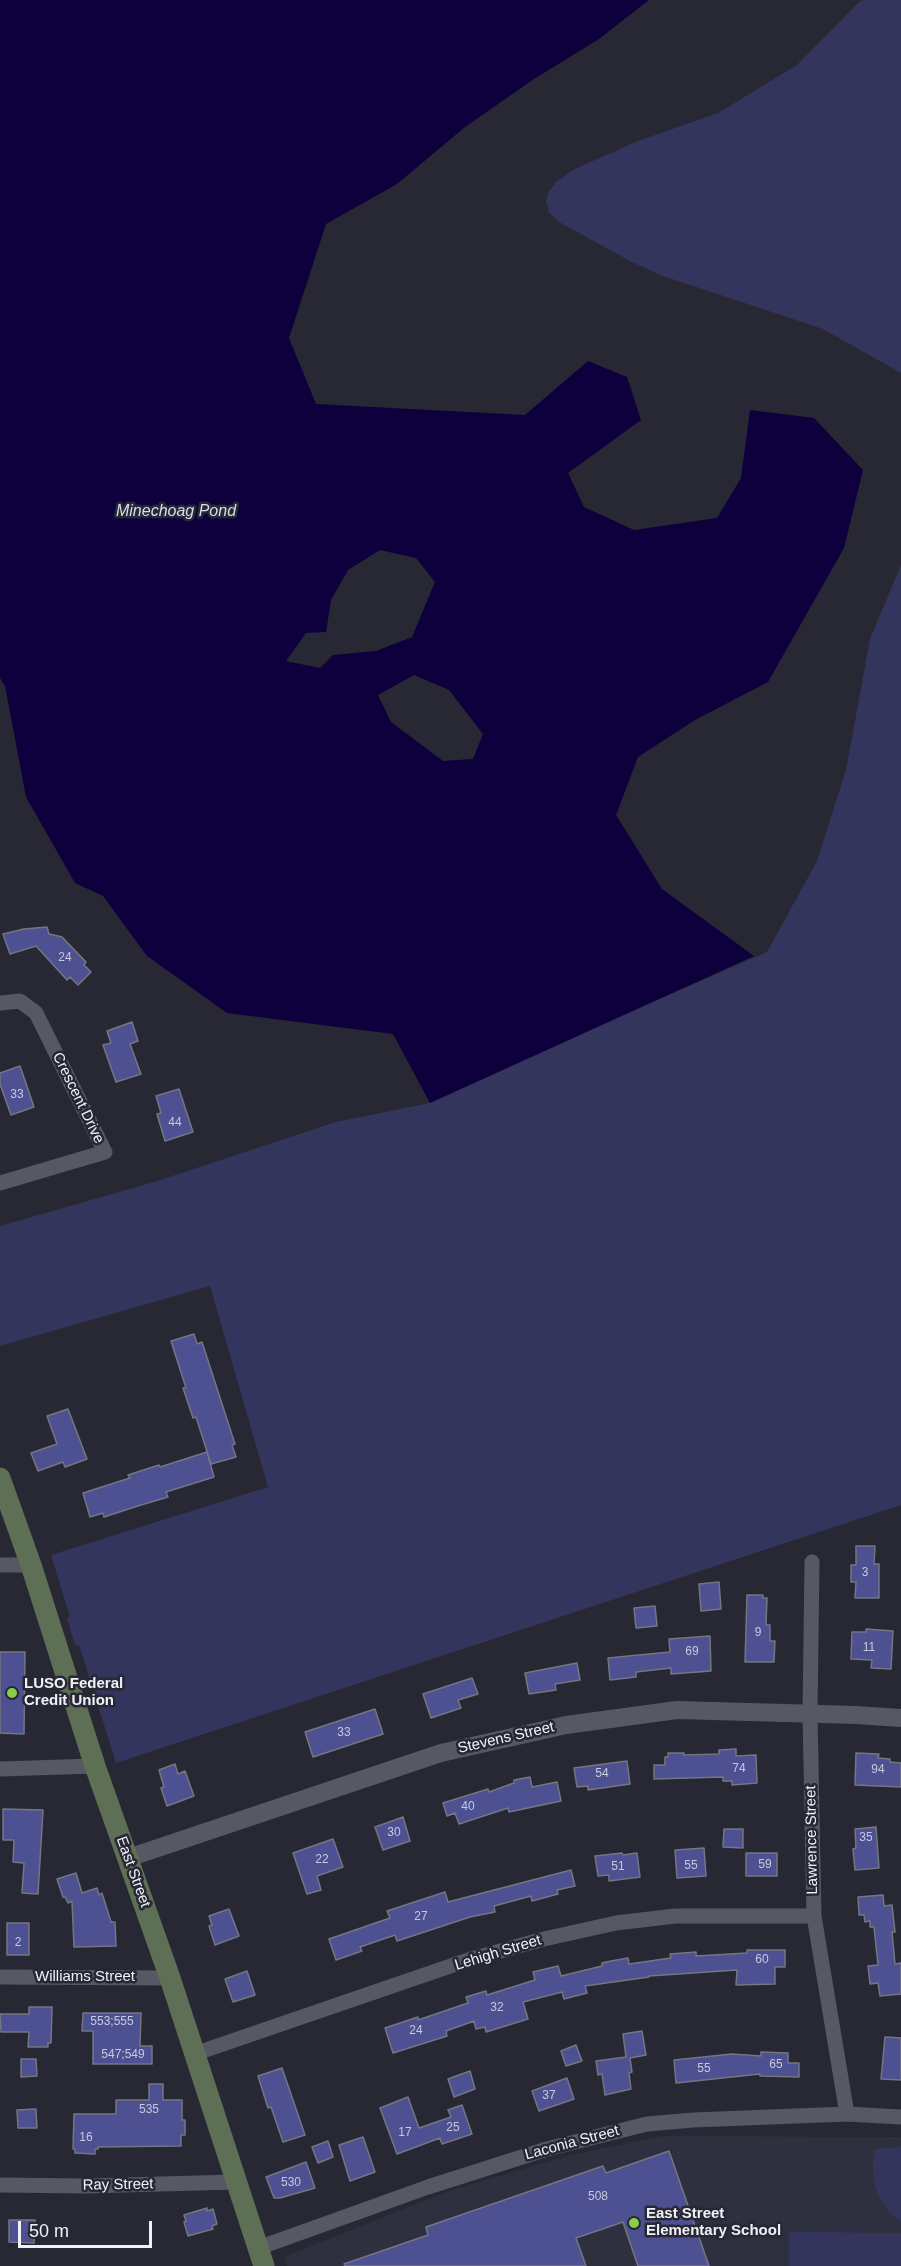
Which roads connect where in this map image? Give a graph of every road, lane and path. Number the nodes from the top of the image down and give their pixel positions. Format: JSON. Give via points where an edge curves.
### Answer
{"nodes":[{"id":1,"x":0,"y":1003,"type":"edge"},
{"id":2,"x":0,"y":1183,"type":"edge"},
{"id":3,"x":0,"y":1478,"type":"edge"},
{"id":4,"x":812,"y":1562,"type":"dead end"},
{"id":5,"x":0,"y":1565,"type":"edge"},
{"id":6,"x":31,"y":1565,"type":"junction"},
{"id":7,"x":810,"y":1714,"type":"junction"},
{"id":8,"x":901,"y":1718,"type":"edge"},
{"id":9,"x":95,"y":1766,"type":"junction"},
{"id":10,"x":0,"y":1769,"type":"edge"},
{"id":11,"x":128,"y":1858,"type":"junction"},
{"id":12,"x":814,"y":1916,"type":"junction"},
{"id":13,"x":0,"y":1977,"type":"edge"},
{"id":14,"x":170,"y":1978,"type":"junction"},
{"id":15,"x":194,"y":2054,"type":"junction"},
{"id":16,"x":847,"y":2114,"type":"junction"},
{"id":17,"x":901,"y":2117,"type":"edge"},
{"id":18,"x":236,"y":2182,"type":"junction"},
{"id":19,"x":0,"y":2185,"type":"edge"},
{"id":20,"x":261,"y":2257,"type":"edge"}],
"edges":[{"from":1,"to":2,"type":"street","name":"Crescent Drive","via":[[20,1001],[36,1013],[105,1152]]},
{"from":3,"to":6,"type":"main road","name":"East Street"},
{"from":4,"to":7,"type":"street","name":"Lawrence Street"},
{"from":5,"to":6,"type":"street"},
{"from":6,"to":9,"type":"main road","name":"East Street"},
{"from":7,"to":8,"type":"street","name":"Stevens Street"},
{"from":7,"to":11,"type":"street","name":"Stevens Street","via":[[677,1710],[509,1736],[441,1753]]},
{"from":7,"to":12,"type":"street","name":"Lawrence Street"},
{"from":9,"to":10,"type":"street"},
{"from":9,"to":11,"type":"main road","name":"East Street"},
{"from":11,"to":14,"type":"main road","name":"East Street"},
{"from":12,"to":15,"type":"street","name":"Lehigh Street","via":[[675,1916],[565,1934],[468,1960]]},
{"from":12,"to":16,"type":"street","name":"Lawrence Street"},
{"from":13,"to":14,"type":"street","name":"Williams Street"},
{"from":14,"to":15,"type":"main road","name":"East Street"},
{"from":15,"to":18,"type":"main road","name":"East Street"},
{"from":16,"to":17,"type":"street","name":"Laconia Street"},
{"from":16,"to":20,"type":"street","name":"Laconia Street","via":[[647,2124],[537,2152],[428,2187]]},
{"from":18,"to":19,"type":"street","name":"Ray Street"},
{"from":18,"to":20,"type":"main road","name":"East Street"}]}
